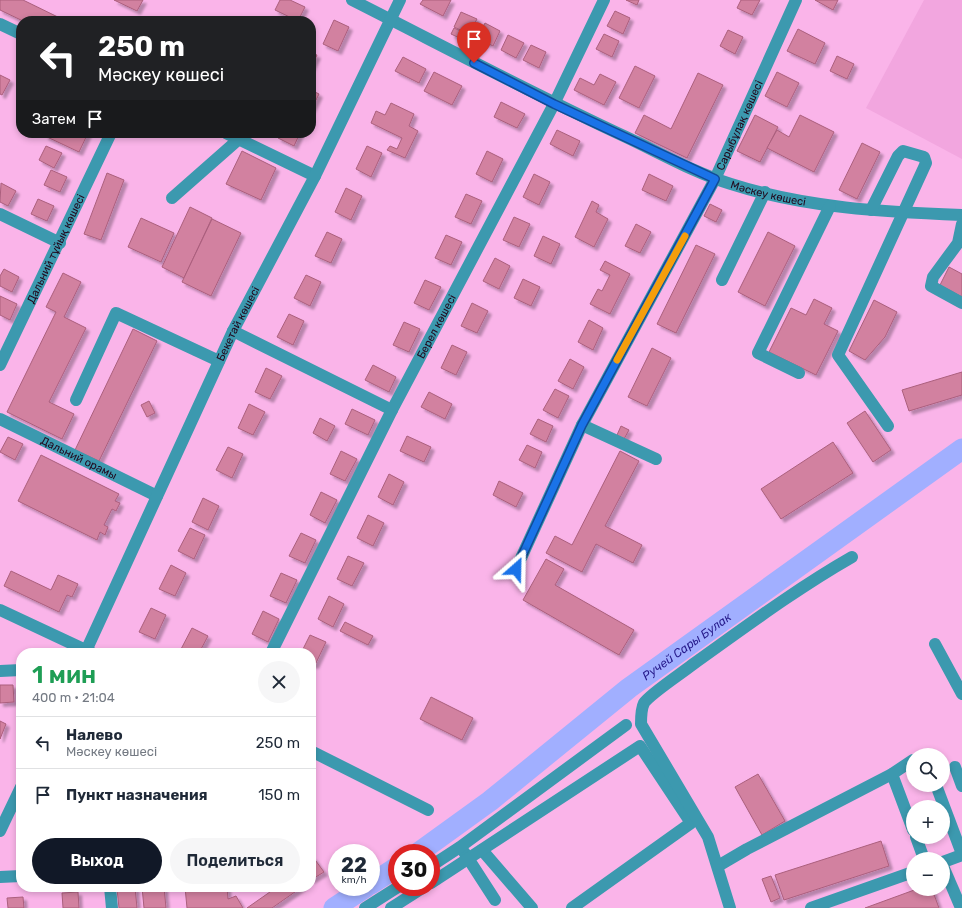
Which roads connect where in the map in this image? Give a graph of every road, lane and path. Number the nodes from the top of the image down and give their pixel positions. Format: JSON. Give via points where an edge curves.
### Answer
{"nodes":[{"id":1,"x":352,"y":0,"type":"edge"},
{"id":2,"x":400,"y":0,"type":"edge"},
{"id":3,"x":604,"y":0,"type":"edge"},
{"id":4,"x":796,"y":0,"type":"edge"},
{"id":5,"x":391,"y":20,"type":"junction"},
{"id":6,"x":0,"y":24,"type":"edge"},
{"id":7,"x":16,"y":32,"type":"edge"},
{"id":8,"x":554,"y":104,"type":"junction"},
{"id":9,"x":109,"y":138,"type":"edge"},
{"id":10,"x":239,"y":139,"type":"joint"},
{"id":11,"x":315,"y":176,"type":"junction"},
{"id":12,"x":715,"y":179,"type":"junction"},
{"id":13,"x":765,"y":192,"type":"junction"},
{"id":14,"x":172,"y":198,"type":"dead end"},
{"id":15,"x":830,"y":206,"type":"junction"},
{"id":16,"x":871,"y":210,"type":"junction"},
{"id":17,"x":902,"y":213,"type":"junction"},
{"id":18,"x":0,"y":214,"type":"edge"},
{"id":19,"x":962,"y":215,"type":"edge"},
{"id":20,"x":962,"y":224,"type":"edge"},
{"id":21,"x":60,"y":244,"type":"junction"},
{"id":22,"x":722,"y":280,"type":"dead end"},
{"id":23,"x":962,"y":303,"type":"edge"},
{"id":24,"x":232,"y":331,"type":"junction"},
{"id":25,"x":219,"y":361,"type":"junction"},
{"id":26,"x":0,"y":365,"type":"edge"},
{"id":27,"x":799,"y":373,"type":"dead end"},
{"id":28,"x":76,"y":400,"type":"dead end"},
{"id":29,"x":392,"y":410,"type":"junction"},
{"id":30,"x":0,"y":419,"type":"edge"},
{"id":31,"x":582,"y":425,"type":"junction"},
{"id":32,"x":888,"y":426,"type":"dead end"},
{"id":33,"x":656,"y":459,"type":"dead end"},
{"id":34,"x":158,"y":496,"type":"junction"},
{"id":35,"x":852,"y":557,"type":"dead end"},
{"id":36,"x":516,"y":569,"type":"dead end"},
{"id":37,"x":0,"y":610,"type":"edge"},
{"id":38,"x":936,"y":644,"type":"dead end"},
{"id":39,"x":80,"y":648,"type":"edge"},
{"id":40,"x":90,"y":648,"type":"edge"},
{"id":41,"x":273,"y":648,"type":"edge"},
{"id":42,"x":16,"y":670,"type":"edge"},
{"id":43,"x":0,"y":671,"type":"edge"},
{"id":44,"x":962,"y":694,"type":"edge"},
{"id":45,"x":626,"y":725,"type":"dead end"},
{"id":46,"x":316,"y":754,"type":"edge"},
{"id":47,"x":906,"y":765,"type":"edge"},
{"id":48,"x":954,"y":767,"type":"dead end"},
{"id":49,"x":892,"y":774,"type":"junction"},
{"id":50,"x":962,"y":786,"type":"edge"},
{"id":51,"x":939,"y":792,"type":"edge"},
{"id":52,"x":16,"y":797,"type":"edge"},
{"id":53,"x":428,"y":810,"type":"dead end"},
{"id":54,"x":906,"y":811,"type":"edge"},
{"id":55,"x":0,"y":831,"type":"edge"},
{"id":56,"x":460,"y":848,"type":"junction"},
{"id":57,"x":482,"y":850,"type":"junction"},
{"id":58,"x":962,"y":855,"type":"edge"},
{"id":59,"x":469,"y":858,"type":"junction"},
{"id":60,"x":950,"y":859,"type":"edge"},
{"id":61,"x":440,"y":860,"type":"edge"},
{"id":62,"x":718,"y":866,"type":"junction"},
{"id":63,"x":906,"y":874,"type":"edge"},
{"id":64,"x":16,"y":876,"type":"edge"},
{"id":65,"x":0,"y":877,"type":"edge"},
{"id":66,"x":440,"y":877,"type":"edge"},
{"id":67,"x":950,"y":881,"type":"edge"},
{"id":68,"x":110,"y":892,"type":"edge"},
{"id":69,"x":388,"y":893,"type":"edge"},
{"id":70,"x":410,"y":896,"type":"edge"},
{"id":71,"x":495,"y":900,"type":"dead end"},
{"id":72,"x":112,"y":908,"type":"edge"},
{"id":73,"x":365,"y":908,"type":"edge"},
{"id":74,"x":391,"y":908,"type":"edge"},
{"id":75,"x":532,"y":908,"type":"edge"},
{"id":76,"x":572,"y":908,"type":"edge"},
{"id":77,"x":730,"y":908,"type":"edge"},
{"id":78,"x":811,"y":908,"type":"edge"},
{"id":79,"x":962,"y":908,"type":"edge"}],
"edges":[{"from":1,"to":5,"type":"street","name":"Мәскеу көшесі"},
{"from":2,"to":5,"type":"street","name":"Бекетай көшесі"},
{"from":3,"to":8,"type":"street","name":"Берел көшесі"},
{"from":4,"to":12,"type":"street","name":"Сарыбұлақ көшесі"},
{"from":5,"to":8,"type":"street","name":"Мәскеу көшесі"},
{"from":5,"to":11,"type":"street","name":"Бекетай көшесі"},
{"from":6,"to":7,"type":"street"},
{"from":8,"to":12,"type":"street","name":"Мәскеу көшесі"},
{"from":8,"to":29,"type":"street","name":"Берел көшесі"},
{"from":9,"to":21,"type":"street","name":"Дальний тұйық көшесі"},
{"from":10,"to":11,"type":"street"},
{"from":10,"to":14,"type":"street"},
{"from":11,"to":24,"type":"street","name":"Бекетай көшесі"},
{"from":12,"to":13,"type":"street","name":"Мәскеу көшесі"},
{"from":12,"to":31,"type":"street","name":"Сарыбұлақ көшесі"},
{"from":13,"to":15,"type":"street","name":"Мәскеу көшесі"},
{"from":13,"to":22,"type":"street"},
{"from":15,"to":16,"type":"street","name":"Мәскеу көшесі"},
{"from":15,"to":27,"type":"street","via":[[758,353]]},
{"from":16,"to":17,"type":"street","name":"Мәскеу көшесі"},
{"from":16,"to":17,"type":"street","via":[[898,156],[903,151],[924,158],[926,163]]},
{"from":17,"to":19,"type":"street","name":"Мәскеу көшесі"},
{"from":17,"to":32,"type":"street","via":[[838,356]]},
{"from":18,"to":21,"type":"street"},
{"from":20,"to":23,"type":"street","via":[[958,243],[934,277],[931,286]]},
{"from":21,"to":26,"type":"street","name":"Дальний тұйық көшесі"},
{"from":24,"to":25,"type":"street","name":"Бекетай көшесі"},
{"from":24,"to":29,"type":"street"},
{"from":25,"to":28,"type":"street","via":[[116,313]]},
{"from":25,"to":34,"type":"street","name":"Бекетай көшесі"},
{"from":29,"to":41,"type":"street","name":"Берел көшесі"},
{"from":30,"to":34,"type":"street","name":"Дальний орамы"},
{"from":31,"to":33,"type":"street"},
{"from":31,"to":36,"type":"street","name":"Сарыбұлақ көшесі"},
{"from":34,"to":40,"type":"street","name":"Бекетай көшесі"},
{"from":35,"to":62,"type":"street","via":[[770,610],[644,703],[641,724],[708,837]]},
{"from":37,"to":39,"type":"street"},
{"from":38,"to":44,"type":"street"},
{"from":42,"to":43,"type":"street"},
{"from":45,"to":56,"type":"street"},
{"from":46,"to":53,"type":"street"},
{"from":47,"to":49,"type":"street"},
{"from":48,"to":50,"type":"street"},
{"from":49,"to":54,"type":"street"},
{"from":49,"to":62,"type":"street"},
{"from":51,"to":58,"type":"street"},
{"from":52,"to":55,"type":"street"},
{"from":56,"to":59,"type":"street"},
{"from":56,"to":61,"type":"street"},
{"from":57,"to":59,"type":"street"},
{"from":57,"to":75,"type":"street"},
{"from":57,"to":76,"type":"street","via":[[640,746],[691,823]]},
{"from":58,"to":60,"type":"street"},
{"from":59,"to":66,"type":"street"},
{"from":59,"to":71,"type":"street"},
{"from":62,"to":77,"type":"street"},
{"from":63,"to":78,"type":"street"},
{"from":64,"to":65,"type":"street"},
{"from":67,"to":79,"type":"street"},
{"from":68,"to":72,"type":"street"},
{"from":69,"to":73,"type":"street"},
{"from":70,"to":74,"type":"street"}]}
